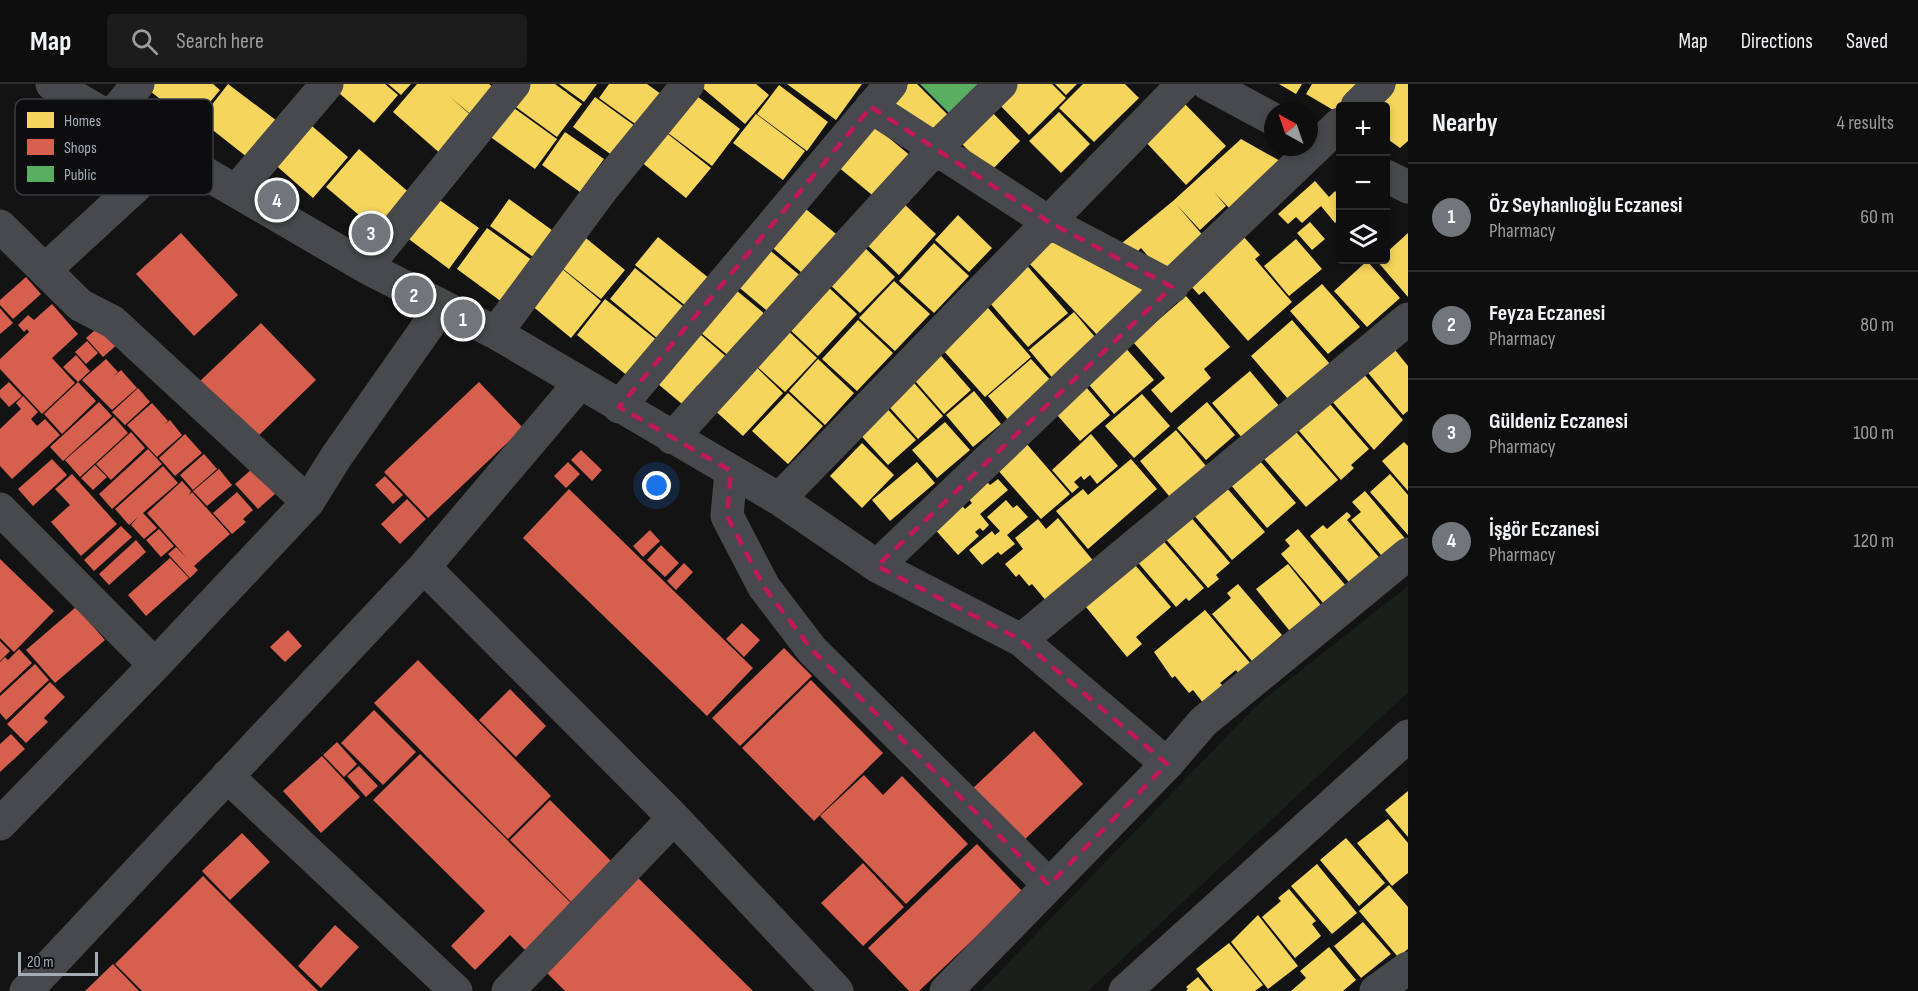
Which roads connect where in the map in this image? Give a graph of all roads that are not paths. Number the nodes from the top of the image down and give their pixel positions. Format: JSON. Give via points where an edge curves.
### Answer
{"nodes":[{"id":1,"x":52,"y":84,"type":"edge"},
{"id":2,"x":138,"y":84,"type":"edge"},
{"id":3,"x":327,"y":84,"type":"edge"},
{"id":4,"x":514,"y":84,"type":"edge"},
{"id":5,"x":688,"y":84,"type":"edge"},
{"id":6,"x":1001,"y":84,"type":"edge"},
{"id":7,"x":1183,"y":84,"type":"edge"},
{"id":8,"x":1209,"y":84,"type":"edge"},
{"id":9,"x":1379,"y":84,"type":"edge"},
{"id":10,"x":881,"y":96,"type":"edge"},
{"id":11,"x":78,"y":99,"type":"edge"},
{"id":12,"x":126,"y":99,"type":"edge"},
{"id":13,"x":1361,"y":102,"type":"edge"},
{"id":14,"x":1264,"y":114,"type":"edge"},
{"id":15,"x":1328,"y":141,"type":"edge"},
{"id":16,"x":935,"y":149,"type":"junction"},
{"id":17,"x":213,"y":177,"type":"edge"},
{"id":18,"x":1390,"y":178,"type":"edge"},
{"id":19,"x":1408,"y":187,"type":"edge"},
{"id":20,"x":236,"y":191,"type":"junction"},
{"id":21,"x":126,"y":195,"type":"edge"},
{"id":22,"x":1047,"y":221,"type":"junction"},
{"id":23,"x":0,"y":226,"type":"edge"},
{"id":24,"x":366,"y":267,"type":"junction"},
{"id":25,"x":45,"y":270,"type":"junction"},
{"id":26,"x":1172,"y":287,"type":"junction"},
{"id":27,"x":442,"y":306,"type":"junction"},
{"id":28,"x":1408,"y":319,"type":"edge"},
{"id":29,"x":496,"y":333,"type":"junction"},
{"id":30,"x":579,"y":384,"type":"junction"},
{"id":31,"x":619,"y":407,"type":"junction"},
{"id":32,"x":672,"y":438,"type":"junction"},
{"id":33,"x":731,"y":471,"type":"junction"},
{"id":34,"x":779,"y":499,"type":"junction"},
{"id":35,"x":308,"y":501,"type":"junction"},
{"id":36,"x":0,"y":509,"type":"edge"},
{"id":37,"x":1408,"y":554,"type":"edge"},
{"id":38,"x":877,"y":566,"type":"junction"},
{"id":39,"x":424,"y":567,"type":"junction"},
{"id":40,"x":1021,"y":640,"type":"junction"},
{"id":41,"x":155,"y":664,"type":"junction"},
{"id":42,"x":1408,"y":736,"type":"edge"},
{"id":43,"x":1167,"y":764,"type":"junction"},
{"id":44,"x":227,"y":776,"type":"junction"},
{"id":45,"x":674,"y":818,"type":"junction"},
{"id":46,"x":0,"y":824,"type":"edge"},
{"id":47,"x":1049,"y":885,"type":"junction"},
{"id":48,"x":1408,"y":968,"type":"edge"},
{"id":49,"x":26,"y":991,"type":"edge"},
{"id":50,"x":456,"y":991,"type":"edge"},
{"id":51,"x":508,"y":991,"type":"edge"},
{"id":52,"x":837,"y":991,"type":"edge"},
{"id":53,"x":946,"y":991,"type":"edge"},
{"id":54,"x":1125,"y":991,"type":"edge"},
{"id":55,"x":1376,"y":991,"type":"edge"}],
"edges":[{"from":1,"to":11,"type":"street"},
{"from":2,"to":12,"type":"street"},
{"from":3,"to":20,"type":"street"},
{"from":4,"to":24,"type":"street"},
{"from":5,"to":29,"type":"street","via":[[603,188]]},
{"from":6,"to":16,"type":"street"},
{"from":7,"to":22,"type":"street"},
{"from":8,"to":14,"type":"street"},
{"from":9,"to":13,"type":"street"},
{"from":10,"to":16,"type":"street"},
{"from":10,"to":31,"type":"street"},
{"from":15,"to":26,"type":"street"},
{"from":16,"to":22,"type":"street"},
{"from":16,"to":32,"type":"street"},
{"from":17,"to":20,"type":"street"},
{"from":18,"to":19,"type":"street"},
{"from":20,"to":24,"type":"street"},
{"from":21,"to":25,"type":"street"},
{"from":22,"to":26,"type":"street"},
{"from":22,"to":34,"type":"street"},
{"from":23,"to":25,"type":"street"},
{"from":24,"to":27,"type":"street"},
{"from":25,"to":35,"type":"street","via":[[80,305],[113,322]]},
{"from":26,"to":38,"type":"street"},
{"from":27,"to":29,"type":"street"},
{"from":27,"to":35,"type":"street"},
{"from":28,"to":40,"type":"street"},
{"from":29,"to":30,"type":"street"},
{"from":30,"to":31,"type":"street"},
{"from":30,"to":39,"type":"street"},
{"from":31,"to":32,"type":"street"},
{"from":32,"to":33,"type":"street"},
{"from":33,"to":34,"type":"street"},
{"from":33,"to":47,"type":"street","via":[[727,516],[764,587],[812,650]]},
{"from":34,"to":38,"type":"street"},
{"from":35,"to":41,"type":"street"},
{"from":36,"to":41,"type":"street"},
{"from":37,"to":43,"type":"main road","via":[[1203,722]]},
{"from":38,"to":40,"type":"street"},
{"from":39,"to":44,"type":"street"},
{"from":39,"to":45,"type":"street"},
{"from":40,"to":43,"type":"street"},
{"from":41,"to":46,"type":"street"},
{"from":42,"to":54,"type":"main road"},
{"from":43,"to":47,"type":"main road"},
{"from":44,"to":49,"type":"street"},
{"from":44,"to":50,"type":"street"},
{"from":45,"to":51,"type":"street"},
{"from":45,"to":52,"type":"street"},
{"from":47,"to":53,"type":"main road"},
{"from":48,"to":55,"type":"street"}]}
